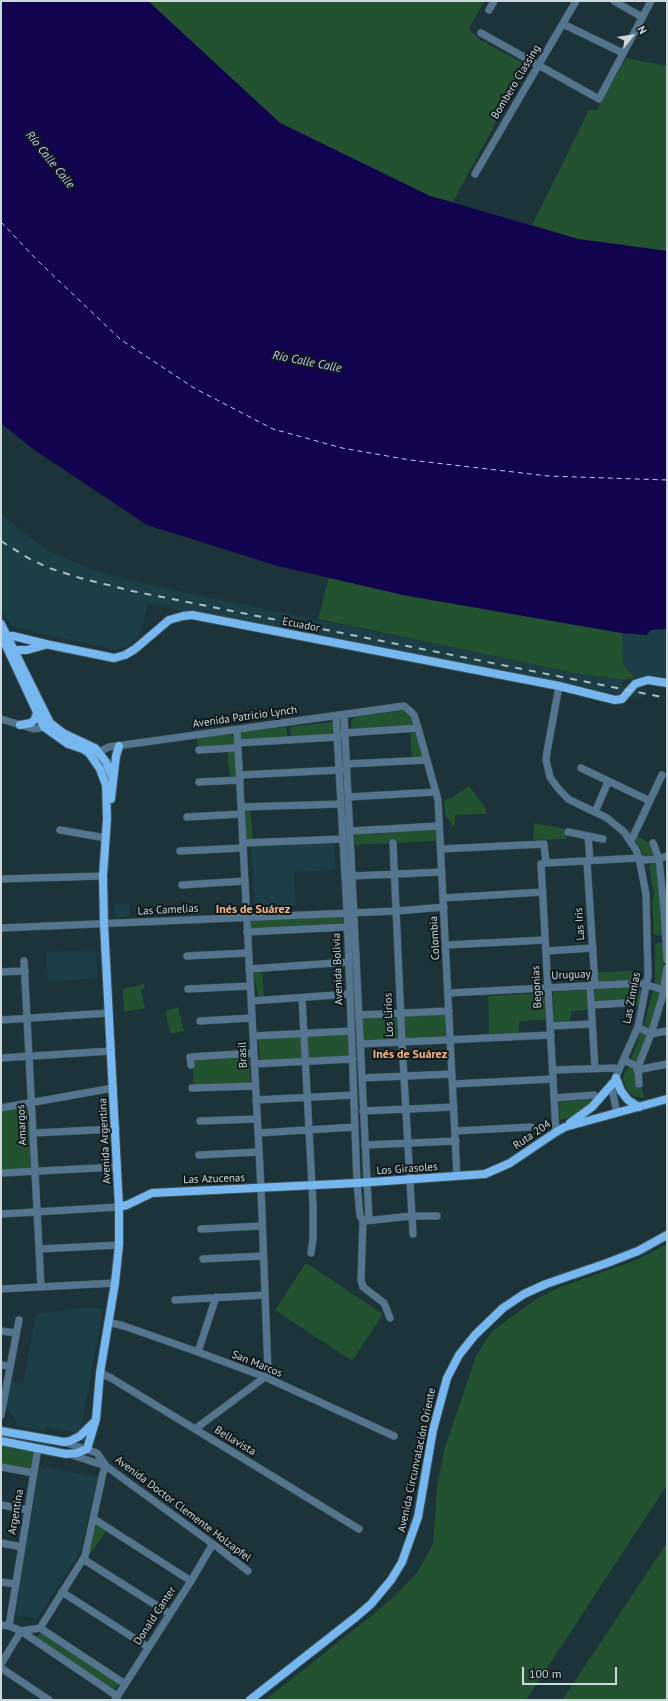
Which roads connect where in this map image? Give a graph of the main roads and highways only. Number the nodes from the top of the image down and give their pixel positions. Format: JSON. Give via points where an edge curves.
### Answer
{"nodes":[{"id":1,"x":1,"y":624,"type":"edge"},
{"id":2,"x":4,"y":636,"type":"edge"},
{"id":3,"x":50,"y":645,"type":"junction"},
{"id":4,"x":11,"y":649,"type":"junction"},
{"id":5,"x":27,"y":650,"type":"junction"},
{"id":6,"x":22,"y":665,"type":"junction"},
{"id":7,"x":667,"y":683,"type":"edge"},
{"id":8,"x":37,"y":712,"type":"junction"},
{"id":9,"x":20,"y":725,"type":"road end"},
{"id":10,"x":47,"y":725,"type":"junction"},
{"id":11,"x":119,"y":746,"type":"road end"},
{"id":12,"x":95,"y":754,"type":"junction"},
{"id":13,"x":113,"y":779,"type":"junction"},
{"id":14,"x":107,"y":819,"type":"junction"},
{"id":15,"x":667,"y":1099,"type":"edge"},
{"id":16,"x":639,"y":1107,"type":"junction"},
{"id":17,"x":566,"y":1127,"type":"junction"},
{"id":18,"x":457,"y":1176,"type":"joint"},
{"id":19,"x":357,"y":1183,"type":"joint"},
{"id":20,"x":119,"y":1207,"type":"junction"},
{"id":21,"x":667,"y":1235,"type":"edge"},
{"id":22,"x":96,"y":1419,"type":"junction"},
{"id":23,"x":1,"y":1432,"type":"edge"},
{"id":24,"x":1,"y":1441,"type":"edge"},
{"id":25,"x":250,"y":1700,"type":"edge"}],
"edges":[{"from":1,"to":2,"type":"main road"},
{"from":2,"to":3,"type":"main road","name":"Ecuador"},
{"from":2,"to":4,"type":"main road"},
{"from":3,"to":5,"type":"main road","name":"Ecuador"},
{"from":3,"to":7,"type":"main road","name":"Ecuador","via":[[103,657],[120,657],[135,649],[169,620],[192,615],[559,686],[617,700],[622,699],[635,684],[648,680]]},
{"from":4,"to":5,"type":"main road","name":"Ecuador"},
{"from":4,"to":6,"type":"main road"},
{"from":4,"to":8,"type":"main road"},
{"from":5,"to":6,"type":"main road"},
{"from":6,"to":10,"type":"main road"},
{"from":8,"to":9,"type":"main road","via":[[31,723]]},
{"from":8,"to":10,"type":"main road"},
{"from":10,"to":12,"type":"main road","via":[[55,736],[68,744]]},
{"from":11,"to":13,"type":"main road","name":"Avenida Argentina"},
{"from":12,"to":13,"type":"main road","via":[[109,766]]},
{"from":12,"to":14,"type":"main road","name":"Avenida Argentina","via":[[104,779]]},
{"from":13,"to":14,"type":"main road","name":"Avenida Argentina"},
{"from":14,"to":20,"type":"main road","name":"Avenida Argentina","via":[[103,876],[104,924]]},
{"from":15,"to":16,"type":"main road","name":"Ruta 204"},
{"from":16,"to":17,"type":"main road","name":"Ruta 204"},
{"from":16,"to":17,"type":"main road","via":[[624,1096],[616,1077],[592,1107]]},
{"from":17,"to":18,"type":"main road","name":"Ruta 204","via":[[503,1167],[485,1174]]},
{"from":18,"to":19,"type":"main road","name":"Los Girasoles"},
{"from":19,"to":20,"type":"main road","name":"Las Azucenas","via":[[152,1193]]},
{"from":20,"to":22,"type":"main road","name":"Avenida Argentina","via":[[115,1283],[100,1373]]},
{"from":21,"to":25,"type":"main road","name":"Avenida Circunvalación Oriente","via":[[638,1251],[535,1289],[503,1308],[479,1330],[459,1356],[447,1378],[433,1430],[418,1517],[402,1562],[391,1580],[356,1617]]},
{"from":22,"to":23,"type":"main road","name":"Avenida Doctor Clemente Holzapfel","via":[[80,1436],[64,1442]]},
{"from":22,"to":24,"type":"main road","via":[[87,1449],[77,1453],[66,1454]]}]}
